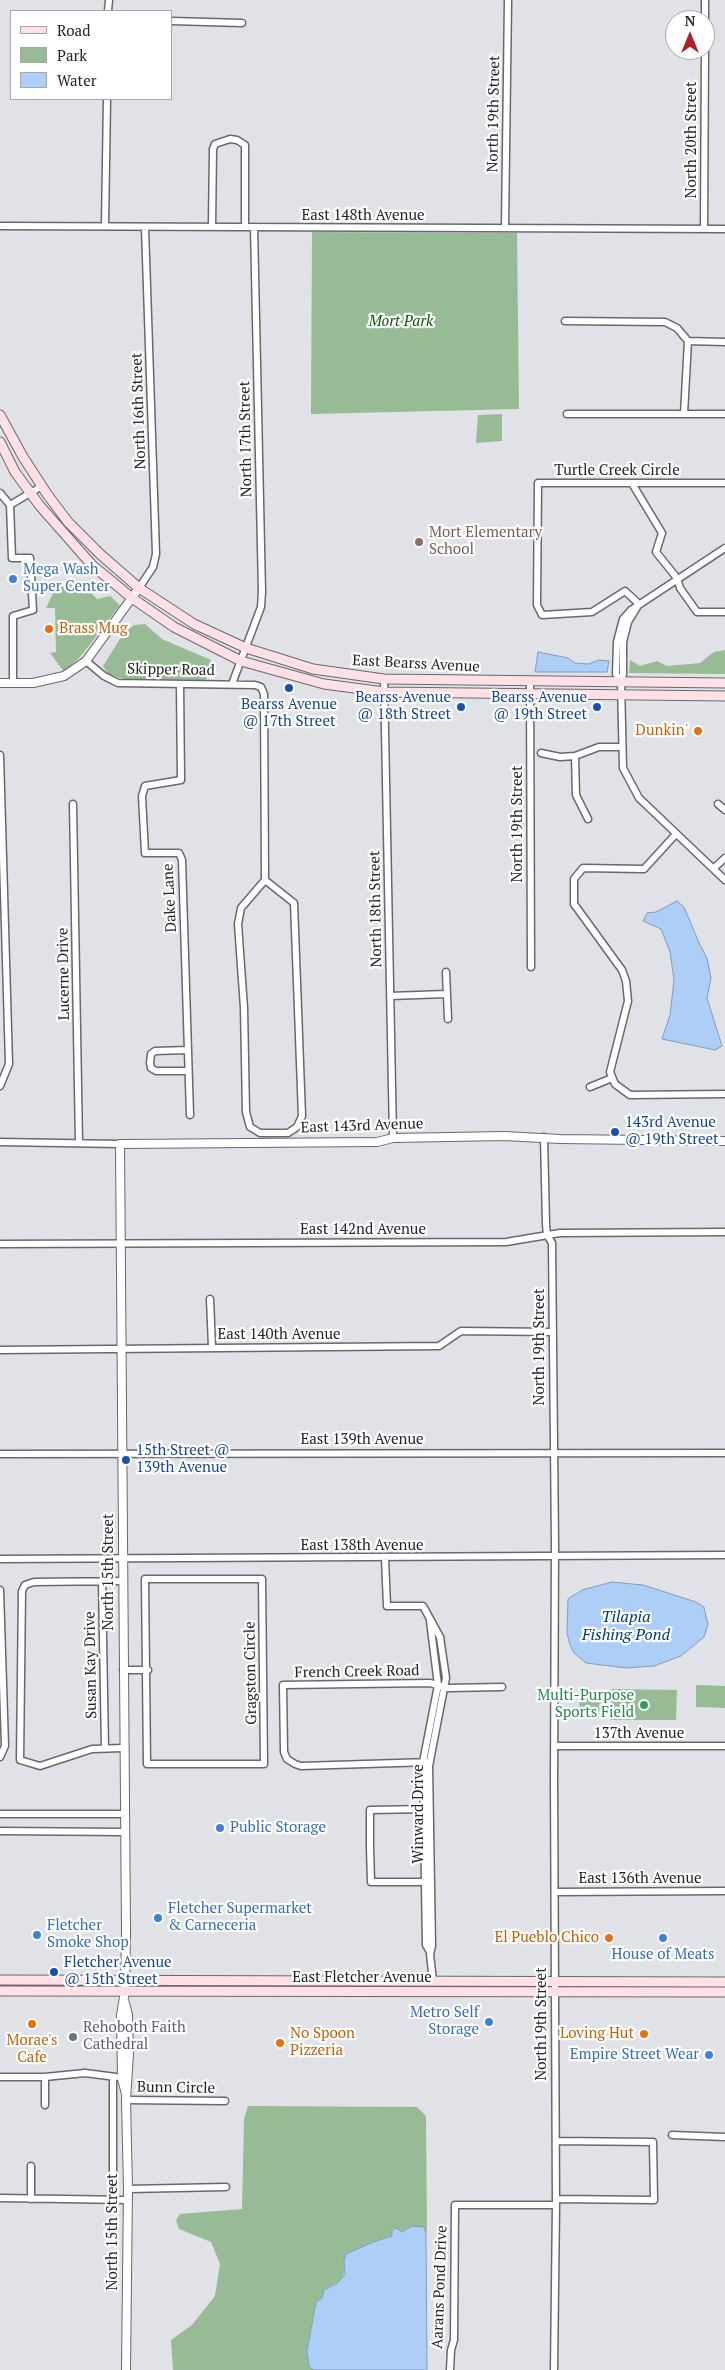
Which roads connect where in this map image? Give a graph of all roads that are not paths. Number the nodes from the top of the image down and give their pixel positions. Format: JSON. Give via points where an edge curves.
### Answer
{"nodes":[{"id":1,"x":508,"y":0,"type":"edge"},
{"id":2,"x":172,"y":21,"type":"edge"},
{"id":3,"x":242,"y":22,"type":"dead end"},
{"id":4,"x":705,"y":60,"type":"edge"},
{"id":5,"x":107,"y":100,"type":"edge"},
{"id":6,"x":0,"y":226,"type":"edge"},
{"id":7,"x":105,"y":226,"type":"junction"},
{"id":8,"x":212,"y":226,"type":"junction"},
{"id":9,"x":244,"y":227,"type":"junction"},
{"id":10,"x":254,"y":227,"type":"junction"},
{"id":11,"x":145,"y":228,"type":"junction"},
{"id":12,"x":505,"y":228,"type":"junction"},
{"id":13,"x":704,"y":229,"type":"junction"},
{"id":14,"x":725,"y":229,"type":"edge"},
{"id":15,"x":565,"y":321,"type":"dead end"},
{"id":16,"x":688,"y":341,"type":"junction"},
{"id":17,"x":725,"y":342,"type":"edge"},
{"id":18,"x":567,"y":414,"type":"dead end"},
{"id":19,"x":684,"y":414,"type":"junction"},
{"id":20,"x":725,"y":414,"type":"edge"},
{"id":21,"x":0,"y":415,"type":"edge"},
{"id":22,"x":0,"y":442,"type":"edge"},
{"id":23,"x":725,"y":483,"type":"edge"},
{"id":24,"x":633,"y":485,"type":"junction"},
{"id":25,"x":42,"y":486,"type":"junction"},
{"id":26,"x":0,"y":493,"type":"edge"},
{"id":27,"x":30,"y":494,"type":"junction"},
{"id":28,"x":10,"y":505,"type":"junction"},
{"id":29,"x":725,"y":548,"type":"edge"},
{"id":30,"x":677,"y":578,"type":"junction"},
{"id":31,"x":139,"y":588,"type":"junction"},
{"id":32,"x":132,"y":598,"type":"junction"},
{"id":33,"x":639,"y":604,"type":"junction"},
{"id":34,"x":725,"y":612,"type":"edge"},
{"id":35,"x":246,"y":648,"type":"junction"},
{"id":36,"x":86,"y":660,"type":"junction"},
{"id":37,"x":241,"y":661,"type":"junction"},
{"id":38,"x":328,"y":672,"type":"junction"},
{"id":39,"x":384,"y":679,"type":"junction"},
{"id":40,"x":491,"y":681,"type":"junction"},
{"id":41,"x":530,"y":681,"type":"junction"},
{"id":42,"x":620,"y":682,"type":"junction"},
{"id":43,"x":725,"y":683,"type":"edge"},
{"id":44,"x":0,"y":684,"type":"edge"},
{"id":45,"x":14,"y":684,"type":"junction"},
{"id":46,"x":180,"y":684,"type":"junction"},
{"id":47,"x":232,"y":684,"type":"junction"},
{"id":48,"x":324,"y":684,"type":"junction"},
{"id":49,"x":384,"y":692,"type":"junction"},
{"id":50,"x":490,"y":694,"type":"junction"},
{"id":51,"x":530,"y":694,"type":"junction"},
{"id":52,"x":621,"y":695,"type":"junction"},
{"id":53,"x":725,"y":696,"type":"edge"},
{"id":54,"x":621,"y":747,"type":"junction"},
{"id":55,"x":541,"y":753,"type":"dead end"},
{"id":56,"x":0,"y":755,"type":"edge"},
{"id":57,"x":575,"y":756,"type":"junction"},
{"id":58,"x":73,"y":804,"type":"dead end"},
{"id":59,"x":718,"y":804,"type":"dead end"},
{"id":60,"x":725,"y":810,"type":"edge"},
{"id":61,"x":588,"y":819,"type":"dead end"},
{"id":62,"x":676,"y":834,"type":"junction"},
{"id":63,"x":725,"y":858,"type":"edge"},
{"id":64,"x":714,"y":868,"type":"junction"},
{"id":65,"x":265,"y":880,"type":"junction"},
{"id":66,"x":725,"y":880,"type":"edge"},
{"id":67,"x":531,"y":967,"type":"dead end"},
{"id":68,"x":446,"y":972,"type":"dead end"},
{"id":69,"x":446,"y":994,"type":"junction"},
{"id":70,"x":390,"y":996,"type":"junction"},
{"id":71,"x":448,"y":1019,"type":"dead end"},
{"id":72,"x":188,"y":1050,"type":"junction"},
{"id":73,"x":188,"y":1071,"type":"junction"},
{"id":74,"x":612,"y":1078,"type":"junction"},
{"id":75,"x":0,"y":1086,"type":"edge"},
{"id":76,"x":590,"y":1087,"type":"dead end"},
{"id":77,"x":725,"y":1094,"type":"edge"},
{"id":78,"x":190,"y":1115,"type":"dead end"},
{"id":79,"x":394,"y":1138,"type":"junction"},
{"id":80,"x":544,"y":1138,"type":"junction"},
{"id":81,"x":725,"y":1141,"type":"edge"},
{"id":82,"x":0,"y":1142,"type":"edge"},
{"id":83,"x":79,"y":1143,"type":"junction"},
{"id":84,"x":120,"y":1144,"type":"junction"},
{"id":85,"x":725,"y":1232,"type":"edge"},
{"id":86,"x":547,"y":1235,"type":"junction"},
{"id":87,"x":0,"y":1244,"type":"edge"},
{"id":88,"x":120,"y":1244,"type":"junction"},
{"id":89,"x":210,"y":1299,"type":"dead end"},
{"id":90,"x":553,"y":1332,"type":"junction"},
{"id":91,"x":212,"y":1347,"type":"junction"},
{"id":92,"x":121,"y":1349,"type":"junction"},
{"id":93,"x":0,"y":1350,"type":"edge"},
{"id":94,"x":554,"y":1452,"type":"junction"},
{"id":95,"x":122,"y":1453,"type":"junction"},
{"id":96,"x":725,"y":1453,"type":"edge"},
{"id":97,"x":0,"y":1454,"type":"edge"},
{"id":98,"x":725,"y":1555,"type":"edge"},
{"id":99,"x":554,"y":1557,"type":"junction"},
{"id":100,"x":0,"y":1558,"type":"edge"},
{"id":101,"x":386,"y":1558,"type":"junction"},
{"id":102,"x":122,"y":1559,"type":"junction"},
{"id":103,"x":102,"y":1581,"type":"junction"},
{"id":104,"x":123,"y":1581,"type":"junction"},
{"id":105,"x":0,"y":1590,"type":"edge"},
{"id":106,"x":123,"y":1670,"type":"junction"},
{"id":107,"x":148,"y":1670,"type":"junction"},
{"id":108,"x":2,"y":1671,"type":"edge"},
{"id":109,"x":441,"y":1686,"type":"junction"},
{"id":110,"x":502,"y":1687,"type":"dead end"},
{"id":111,"x":554,"y":1746,"type":"junction"},
{"id":112,"x":725,"y":1746,"type":"edge"},
{"id":113,"x":123,"y":1748,"type":"junction"},
{"id":114,"x":105,"y":1749,"type":"junction"},
{"id":115,"x":0,"y":1757,"type":"edge"},
{"id":116,"x":427,"y":1762,"type":"junction"},
{"id":117,"x":427,"y":1809,"type":"junction"},
{"id":118,"x":0,"y":1814,"type":"edge"},
{"id":119,"x":124,"y":1814,"type":"junction"},
{"id":120,"x":0,"y":1831,"type":"edge"},
{"id":121,"x":124,"y":1832,"type":"junction"},
{"id":122,"x":428,"y":1882,"type":"junction"},
{"id":123,"x":725,"y":1891,"type":"edge"},
{"id":124,"x":555,"y":1892,"type":"junction"},
{"id":125,"x":0,"y":1980,"type":"edge"},
{"id":126,"x":125,"y":1980,"type":"junction"},
{"id":127,"x":269,"y":1981,"type":"junction"},
{"id":128,"x":324,"y":1981,"type":"junction"},
{"id":129,"x":432,"y":1981,"type":"junction"},
{"id":130,"x":554,"y":1982,"type":"junction"},
{"id":131,"x":725,"y":1982,"type":"edge"},
{"id":132,"x":0,"y":1991,"type":"edge"},
{"id":133,"x":439,"y":1991,"type":"junction"},
{"id":134,"x":269,"y":1992,"type":"junction"},
{"id":135,"x":324,"y":1992,"type":"junction"},
{"id":136,"x":555,"y":1992,"type":"junction"},
{"id":137,"x":725,"y":1992,"type":"edge"},
{"id":138,"x":124,"y":1995,"type":"junction"},
{"id":139,"x":0,"y":2077,"type":"edge"},
{"id":140,"x":45,"y":2077,"type":"junction"},
{"id":141,"x":117,"y":2077,"type":"junction"},
{"id":142,"x":126,"y":2097,"type":"junction"},
{"id":143,"x":225,"y":2101,"type":"dead end"},
{"id":144,"x":45,"y":2105,"type":"dead end"},
{"id":145,"x":672,"y":2135,"type":"dead end"},
{"id":146,"x":725,"y":2137,"type":"edge"},
{"id":147,"x":556,"y":2141,"type":"junction"},
{"id":148,"x":31,"y":2166,"type":"dead end"},
{"id":149,"x":226,"y":2186,"type":"dead end"},
{"id":150,"x":128,"y":2189,"type":"junction"},
{"id":151,"x":0,"y":2198,"type":"edge"},
{"id":152,"x":31,"y":2199,"type":"junction"},
{"id":153,"x":113,"y":2199,"type":"junction"},
{"id":154,"x":128,"y":2200,"type":"junction"},
{"id":155,"x":556,"y":2202,"type":"junction"},
{"id":156,"x":126,"y":2370,"type":"edge"},
{"id":157,"x":450,"y":2370,"type":"edge"},
{"id":158,"x":554,"y":2370,"type":"edge"}],
"edges":[{"from":1,"to":12,"type":"street","name":"North 19th Street"},
{"from":2,"to":3,"type":"street"},
{"from":4,"to":13,"type":"street","name":"North 20th Street"},
{"from":5,"to":7,"type":"street"},
{"from":6,"to":7,"type":"street","name":"East 148th Avenue"},
{"from":7,"to":11,"type":"street","name":"East 148th Avenue"},
{"from":8,"to":9,"type":"street","name":"East 148th Avenue"},
{"from":8,"to":9,"type":"street","via":[[213,150],[215,144],[230,139],[245,145]]},
{"from":8,"to":11,"type":"street","name":"East 148th Avenue"},
{"from":9,"to":10,"type":"street","name":"East 148th Avenue"},
{"from":10,"to":12,"type":"street","name":"East 148th Avenue"},
{"from":10,"to":35,"type":"street","name":"North 17th Street","via":[[262,592],[261,607]]},
{"from":11,"to":31,"type":"street","name":"North 16th Street","via":[[156,554],[153,567]]},
{"from":12,"to":13,"type":"street","name":"East 148th Avenue"},
{"from":13,"to":14,"type":"street","name":"East 148th Avenue"},
{"from":15,"to":16,"type":"street","via":[[665,322],[677,328]]},
{"from":16,"to":17,"type":"street"},
{"from":16,"to":19,"type":"street"},
{"from":18,"to":19,"type":"street"},
{"from":19,"to":20,"type":"street"},
{"from":21,"to":25,"type":"main road","name":"East Bearss Avenue"},
{"from":22,"to":27,"type":"main road","name":"East Bearss Avenue"},
{"from":23,"to":24,"type":"street","name":"Turtle Creek Circle"},
{"from":24,"to":30,"type":"street","via":[[662,533],[656,552]]},
{"from":24,"to":33,"type":"street","name":"Turtle Creek Circle","via":[[538,483],[537,606],[542,614],[592,612],[625,591]]},
{"from":25,"to":27,"type":"street"},
{"from":25,"to":31,"type":"main road","name":"East Bearss Avenue","via":[[68,522]]},
{"from":26,"to":28,"type":"street"},
{"from":27,"to":28,"type":"street"},
{"from":27,"to":32,"type":"main road","name":"East Bearss Avenue","via":[[58,530],[92,565]]},
{"from":28,"to":45,"type":"street","via":[[12,558],[30,558],[33,610],[13,616]]},
{"from":29,"to":30,"type":"street"},
{"from":30,"to":33,"type":"street"},
{"from":30,"to":34,"type":"street","via":[[697,612]]},
{"from":31,"to":32,"type":"street"},
{"from":31,"to":35,"type":"main road","name":"East Bearss Avenue","via":[[194,624]]},
{"from":32,"to":36,"type":"street"},
{"from":32,"to":37,"type":"main road","name":"East Bearss Avenue","via":[[174,627]]},
{"from":33,"to":42,"type":"street","via":[[624,632]]},
{"from":35,"to":37,"type":"street","name":"Skipper Road"},
{"from":35,"to":38,"type":"main road","name":"East Bearss Avenue"},
{"from":36,"to":45,"type":"street","via":[[64,676]]},
{"from":36,"to":46,"type":"street","name":"Skipper Road","via":[[118,683]]},
{"from":37,"to":47,"type":"street","name":"Skipper Road"},
{"from":37,"to":48,"type":"main road","name":"East Bearss Avenue"},
{"from":38,"to":39,"type":"main road","name":"East Bearss Avenue"},
{"from":38,"to":48,"type":"main road"},
{"from":39,"to":40,"type":"main road","name":"East Bearss Avenue"},
{"from":39,"to":49,"type":"street","name":"North 18th Street"},
{"from":40,"to":41,"type":"main road","name":"East Bearss Avenue"},
{"from":40,"to":50,"type":"main road"},
{"from":41,"to":42,"type":"main road","name":"East Bearss Avenue"},
{"from":41,"to":51,"type":"street","name":"North 19th Street"},
{"from":42,"to":43,"type":"main road","name":"East Bearss Avenue"},
{"from":42,"to":52,"type":"street"},
{"from":44,"to":45,"type":"street"},
{"from":46,"to":47,"type":"street","name":"Skipper Road"},
{"from":46,"to":72,"type":"street","name":"Dake Lane","via":[[181,780],[145,786],[142,796],[145,852],[179,853],[182,860]]},
{"from":47,"to":65,"type":"street","name":"Skipper Road","via":[[255,685],[264,694]]},
{"from":48,"to":49,"type":"main road","name":"East Bearss Avenue"},
{"from":49,"to":50,"type":"main road","name":"East Bearss Avenue"},
{"from":49,"to":70,"type":"street","name":"North 18th Street"},
{"from":50,"to":51,"type":"main road","name":"East Bearss Avenue"},
{"from":51,"to":52,"type":"main road","name":"East Bearss Avenue"},
{"from":51,"to":67,"type":"street","name":"North 19th Street"},
{"from":52,"to":53,"type":"main road","name":"East Bearss Avenue"},
{"from":52,"to":54,"type":"street"},
{"from":54,"to":57,"type":"street","via":[[600,748]]},
{"from":54,"to":62,"type":"street","via":[[623,768],[639,797]]},
{"from":55,"to":57,"type":"street"},
{"from":56,"to":75,"type":"street","via":[[9,1064]]},
{"from":57,"to":61,"type":"street","via":[[576,795]]},
{"from":58,"to":83,"type":"street","name":"Lucerne Drive"},
{"from":59,"to":60,"type":"street"},
{"from":62,"to":64,"type":"street"},
{"from":62,"to":74,"type":"street","via":[[644,869],[583,868],[574,879],[574,904],[622,970],[627,987],[628,1001],[612,1065]]},
{"from":63,"to":64,"type":"street"},
{"from":64,"to":66,"type":"street"},
{"from":65,"to":65,"type":"street","via":[[241,908],[238,924],[246,1112],[250,1127],[260,1133],[288,1133],[297,1127],[302,1116],[294,903]]},
{"from":68,"to":69,"type":"street"},
{"from":69,"to":70,"type":"street"},
{"from":69,"to":71,"type":"street"},
{"from":70,"to":79,"type":"street","name":"North 18th Street"},
{"from":72,"to":73,"type":"street","name":"Dake Lane"},
{"from":72,"to":73,"type":"street","via":[[155,1051],[151,1054],[150,1063],[156,1072]]},
{"from":73,"to":78,"type":"street","name":"Dake Lane"},
{"from":74,"to":76,"type":"street"},
{"from":74,"to":77,"type":"street","via":[[619,1089],[630,1094]]},
{"from":79,"to":80,"type":"street","name":"East 143rd Avenue"},
{"from":79,"to":84,"type":"street","name":"East 143rd Avenue","via":[[376,1142]]},
{"from":80,"to":81,"type":"street","name":"East 143rd Avenue"},
{"from":80,"to":86,"type":"street","name":"North 19th Street"},
{"from":82,"to":83,"type":"street","name":"East 143rd Avenue"},
{"from":83,"to":84,"type":"street","name":"East 143rd Avenue"},
{"from":84,"to":88,"type":"street","name":"North 15th Street"},
{"from":85,"to":86,"type":"street","name":"East 142nd Avenue"},
{"from":86,"to":88,"type":"street","name":"East 142nd Avenue","via":[[506,1242]]},
{"from":86,"to":90,"type":"street","name":"North 19th Street","via":[[552,1243]]},
{"from":87,"to":88,"type":"street","name":"East 142nd Avenue"},
{"from":88,"to":92,"type":"street","name":"North 15th Street"},
{"from":89,"to":91,"type":"street"},
{"from":90,"to":91,"type":"street","name":"East 140th Avenue","via":[[462,1331],[439,1346]]},
{"from":90,"to":94,"type":"street","name":"North 19th Street"},
{"from":91,"to":92,"type":"street","name":"East 140th Avenue"},
{"from":92,"to":93,"type":"street","name":"East 140th Avenue"},
{"from":92,"to":95,"type":"street","name":"North 15th Street"},
{"from":94,"to":95,"type":"street","name":"East 139th Avenue"},
{"from":94,"to":96,"type":"street","name":"East 139th Avenue"},
{"from":94,"to":99,"type":"street","name":"North 19th Street"},
{"from":95,"to":97,"type":"street","name":"East 139th Avenue"},
{"from":95,"to":102,"type":"street","name":"North 15th Street"},
{"from":98,"to":99,"type":"street","name":"East 138th Avenue"},
{"from":99,"to":101,"type":"street","name":"East 138th Avenue"},
{"from":99,"to":111,"type":"street","name":"North19th Street"},
{"from":100,"to":102,"type":"street","name":"East 138th Avenue"},
{"from":101,"to":102,"type":"street","name":"East 138th Avenue"},
{"from":101,"to":109,"type":"street","name":"Winward Drive","via":[[387,1606],[422,1606],[431,1620]]},
{"from":102,"to":104,"type":"street","name":"North 15th Street"},
{"from":103,"to":104,"type":"street"},
{"from":103,"to":114,"type":"street","name":"Susan Kay Drive"},
{"from":103,"to":114,"type":"street","via":[[34,1582],[25,1585],[22,1591],[20,1760],[40,1766],[92,1749]]},
{"from":104,"to":106,"type":"street","name":"North 15th Street"},
{"from":105,"to":108,"type":"street"},
{"from":106,"to":107,"type":"street"},
{"from":106,"to":113,"type":"street","name":"North 15th Street"},
{"from":107,"to":107,"type":"street","name":"Gragston Circle","via":[[145,1580],[262,1579],[264,1764],[147,1764]]},
{"from":108,"to":115,"type":"street","via":[[5,1746]]},
{"from":109,"to":110,"type":"street","name":"French Creek Road"},
{"from":109,"to":116,"type":"street","name":"Winward Drive"},
{"from":109,"to":116,"type":"street","name":"French Creek Road","via":[[430,1683],[283,1685],[284,1752],[287,1759],[301,1766]]},
{"from":111,"to":112,"type":"street","name":"137th Avenue"},
{"from":111,"to":124,"type":"street","name":"North19th Street"},
{"from":113,"to":114,"type":"street"},
{"from":113,"to":119,"type":"street","name":"North 15th Street"},
{"from":116,"to":117,"type":"street","name":"Winward Drive"},
{"from":117,"to":122,"type":"street","name":"Winward Drive"},
{"from":117,"to":122,"type":"street","via":[[370,1810],[370,1873],[371,1882]]},
{"from":118,"to":119,"type":"street"},
{"from":119,"to":121,"type":"street","name":"North 15th Street"},
{"from":120,"to":121,"type":"street"},
{"from":121,"to":126,"type":"street","name":"North 15th Street"},
{"from":122,"to":129,"type":"street","name":"Winward Drive"},
{"from":123,"to":124,"type":"street","name":"East 136th Avenue"},
{"from":124,"to":130,"type":"street","name":"North19th Street"},
{"from":125,"to":126,"type":"main road","name":"East Fletcher Avenue"},
{"from":126,"to":127,"type":"main road","name":"East Fletcher Avenue"},
{"from":126,"to":138,"type":"street","name":"North 15th Street"},
{"from":127,"to":128,"type":"main road","name":"East Fletcher Avenue"},
{"from":127,"to":134,"type":"main road"},
{"from":128,"to":129,"type":"main road","name":"East Fletcher Avenue"},
{"from":128,"to":135,"type":"main road"},
{"from":129,"to":130,"type":"main road","name":"East Fletcher Avenue"},
{"from":129,"to":133,"type":"main road"},
{"from":130,"to":131,"type":"main road","name":"East Fletcher Avenue"},
{"from":130,"to":136,"type":"street","name":"North19th Street"},
{"from":132,"to":138,"type":"main road","name":"East Fletcher Avenue"},
{"from":133,"to":135,"type":"main road","name":"East Fletcher Avenue"},
{"from":133,"to":136,"type":"main road","name":"East Fletcher Avenue"},
{"from":134,"to":135,"type":"main road","name":"East Fletcher Avenue"},
{"from":134,"to":138,"type":"main road","name":"East Fletcher Avenue"},
{"from":136,"to":137,"type":"main road","name":"East Fletcher Avenue"},
{"from":136,"to":147,"type":"street","name":"North19th Street"},
{"from":138,"to":141,"type":"street","name":"North 15th Street"},
{"from":138,"to":142,"type":"street","name":"North 15th Street","via":[[128,2025]]},
{"from":139,"to":140,"type":"street"},
{"from":140,"to":141,"type":"street","via":[[85,2073]]},
{"from":140,"to":144,"type":"street"},
{"from":141,"to":142,"type":"street","name":"North 15th Street"},
{"from":141,"to":153,"type":"street"},
{"from":142,"to":143,"type":"street","name":"Bunn Circle"},
{"from":142,"to":150,"type":"street","name":"North 15th Street"},
{"from":145,"to":146,"type":"street"},
{"from":147,"to":155,"type":"street","name":"North19th Street"},
{"from":147,"to":155,"type":"street","via":[[653,2142],[654,2200]]},
{"from":148,"to":152,"type":"street"},
{"from":149,"to":150,"type":"street"},
{"from":150,"to":154,"type":"street","name":"North 15th Street"},
{"from":151,"to":152,"type":"street"},
{"from":152,"to":153,"type":"street"},
{"from":153,"to":154,"type":"street"},
{"from":154,"to":156,"type":"street","name":"North 15th Street"},
{"from":155,"to":157,"type":"street","name":"Aarans Pond Drive","via":[[455,2205],[454,2340]]},
{"from":155,"to":158,"type":"street","name":"North19th Street"}]}
